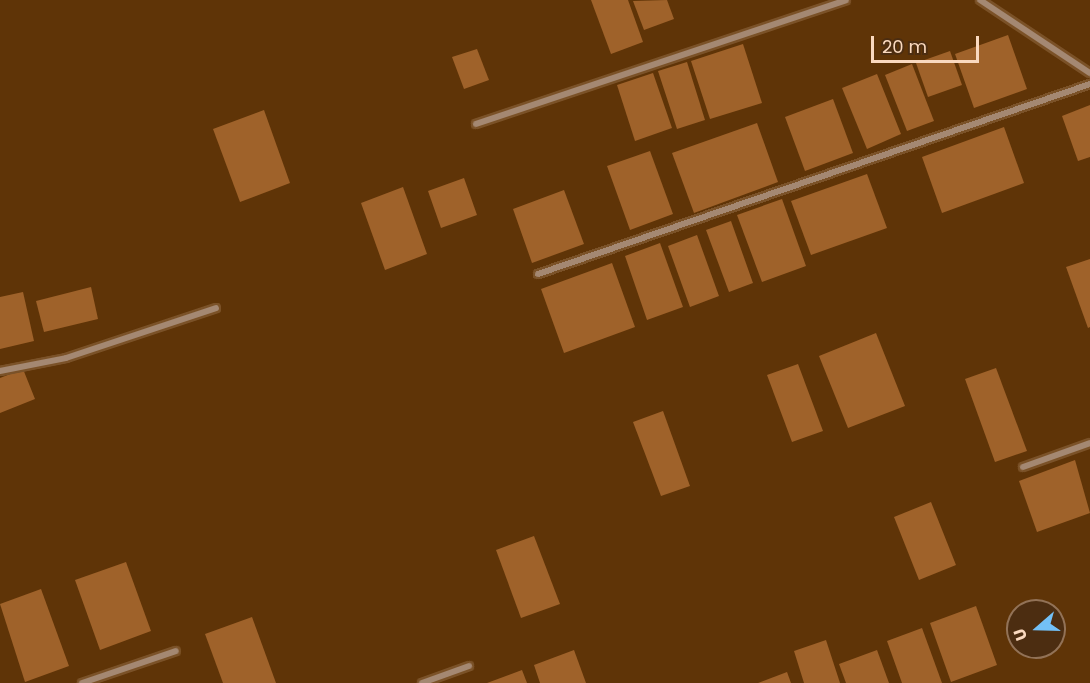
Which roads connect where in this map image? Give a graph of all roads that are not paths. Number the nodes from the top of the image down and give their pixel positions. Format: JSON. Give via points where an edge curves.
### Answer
{"nodes":[{"id":1,"x":846,"y":0,"type":"edge"},
{"id":2,"x":980,"y":0,"type":"edge"},
{"id":3,"x":1090,"y":73,"type":"edge"},
{"id":4,"x":1090,"y":84,"type":"edge"},
{"id":5,"x":476,"y":124,"type":"dead end"},
{"id":6,"x":538,"y":274,"type":"dead end"},
{"id":7,"x":216,"y":308,"type":"dead end"},
{"id":8,"x":0,"y":371,"type":"edge"},
{"id":9,"x":1090,"y":443,"type":"edge"},
{"id":10,"x":1023,"y":467,"type":"dead end"},
{"id":11,"x":176,"y":651,"type":"dead end"},
{"id":12,"x":469,"y":666,"type":"dead end"},
{"id":13,"x":82,"y":683,"type":"edge"},
{"id":14,"x":422,"y":683,"type":"edge"}],
"edges":[{"from":1,"to":5,"type":"street"},
{"from":2,"to":3,"type":"street"},
{"from":4,"to":6,"type":"street"},
{"from":7,"to":8,"type":"street","via":[[66,358]]},
{"from":9,"to":10,"type":"street"},
{"from":11,"to":13,"type":"street"},
{"from":12,"to":14,"type":"street"}]}
